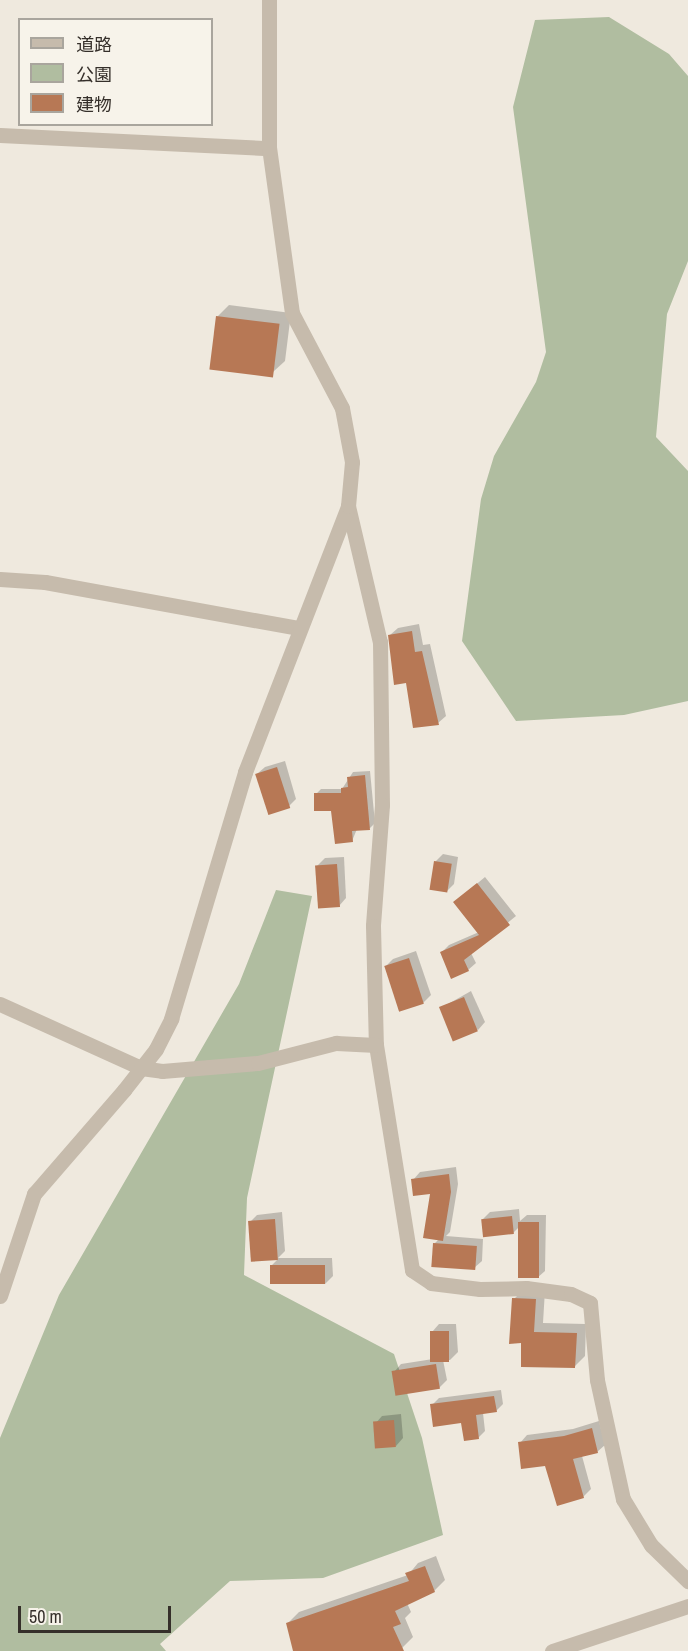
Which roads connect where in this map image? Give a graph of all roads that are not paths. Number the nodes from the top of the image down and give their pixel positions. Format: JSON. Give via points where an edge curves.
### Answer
{"nodes":[{"id":1,"x":269,"y":0,"type":"edge"},
{"id":2,"x":0,"y":135,"type":"edge"},
{"id":3,"x":269,"y":148,"type":"junction"},
{"id":4,"x":348,"y":506,"type":"junction"},
{"id":5,"x":0,"y":579,"type":"edge"},
{"id":6,"x":298,"y":628,"type":"junction"},
{"id":7,"x":0,"y":1004,"type":"edge"},
{"id":8,"x":376,"y":1045,"type":"junction"},
{"id":9,"x":141,"y":1068,"type":"junction"},
{"id":10,"x":0,"y":1296,"type":"edge"},
{"id":11,"x":688,"y":1581,"type":"edge"},
{"id":12,"x":688,"y":1606,"type":"edge"},
{"id":13,"x":552,"y":1651,"type":"edge"}],
"edges":[{"from":1,"to":3,"type":"street"},
{"from":2,"to":3,"type":"street"},
{"from":3,"to":4,"type":"street","via":[[292,313],[342,408],[352,462]]},
{"from":4,"to":6,"type":"street"},
{"from":4,"to":8,"type":"street","via":[[380,642],[382,805],[373,926]]},
{"from":5,"to":6,"type":"street","via":[[45,582]]},
{"from":6,"to":9,"type":"street","via":[[245,772],[171,1019]]},
{"from":7,"to":9,"type":"street"},
{"from":8,"to":9,"type":"street","via":[[336,1043],[258,1063],[162,1071]]},
{"from":8,"to":11,"type":"street","via":[[412,1270],[431,1283],[480,1289],[526,1288],[571,1294],[590,1303],[597,1380],[623,1499],[651,1545]]},
{"from":9,"to":10,"type":"street","via":[[34,1194]]},
{"from":12,"to":13,"type":"street"}]}
